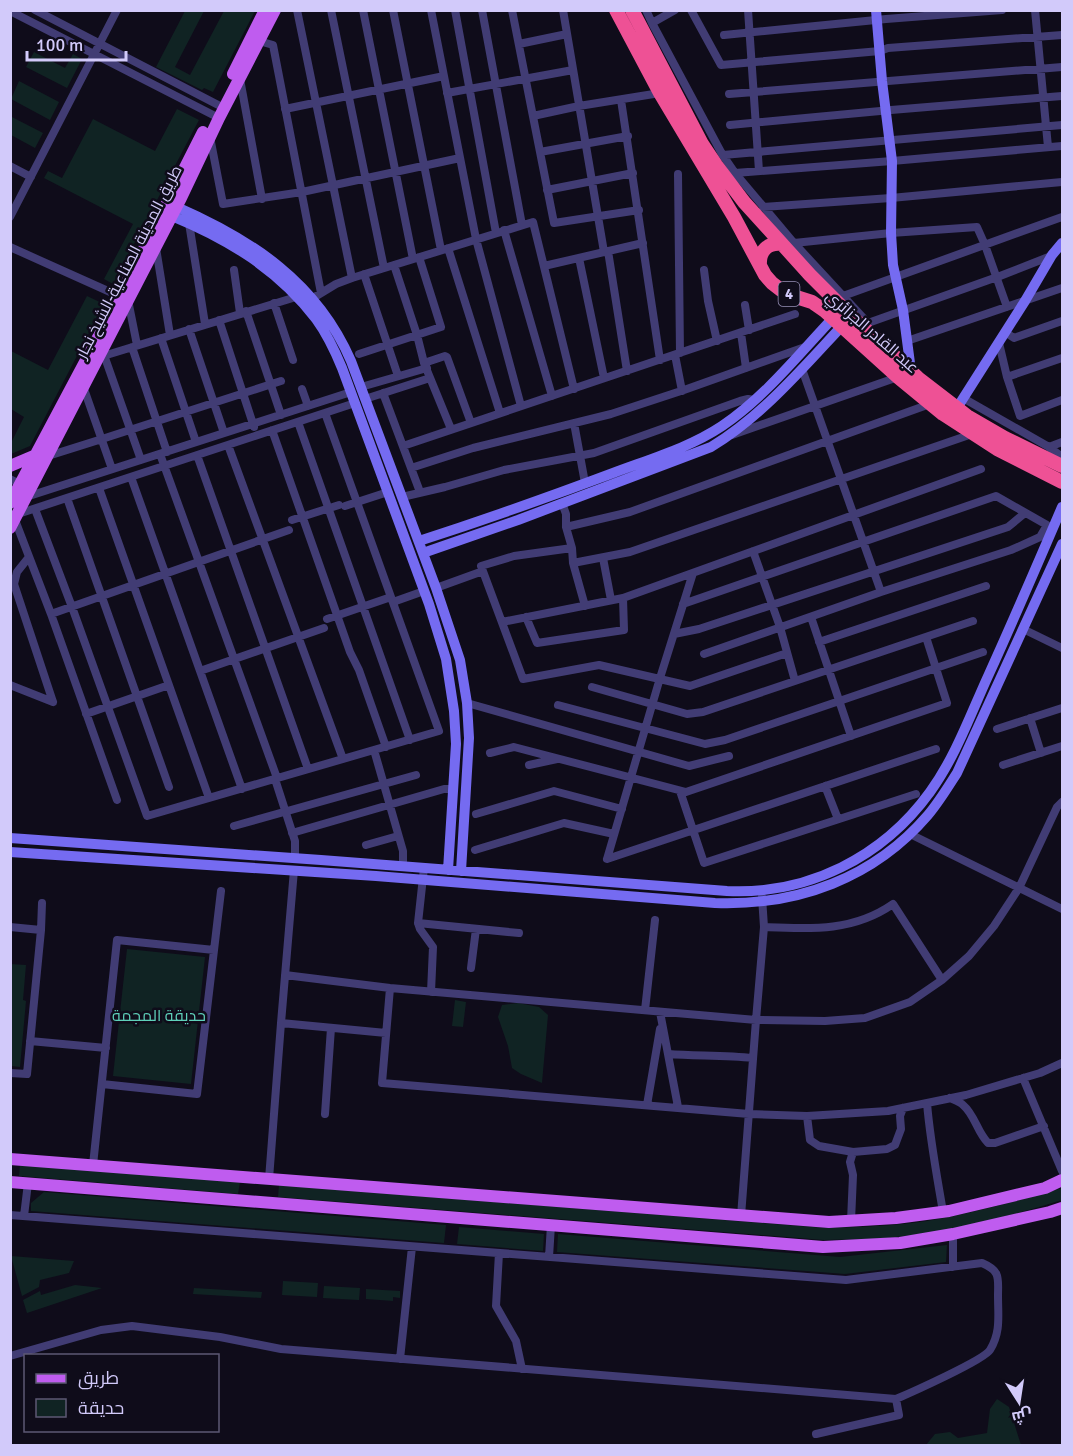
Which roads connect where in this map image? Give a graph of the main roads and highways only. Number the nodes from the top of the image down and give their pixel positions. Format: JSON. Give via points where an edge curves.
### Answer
{"nodes":[{"id":1,"x":265,"y":10,"type":"edge"},
{"id":2,"x":275,"y":10,"type":"edge"},
{"id":3,"x":616,"y":10,"type":"edge"},
{"id":4,"x":632,"y":10,"type":"edge"},
{"id":5,"x":218,"y":111,"type":"junction"},
{"id":6,"x":788,"y":244,"type":"junction"},
{"id":7,"x":760,"y":265,"type":"junction"},
{"id":8,"x":810,"y":275,"type":"junction"},
{"id":9,"x":790,"y":295,"type":"junction"},
{"id":10,"x":124,"y":298,"type":"junction"},
{"id":11,"x":904,"y":374,"type":"junction"},
{"id":12,"x":42,"y":455,"type":"junction"},
{"id":13,"x":10,"y":466,"type":"edge"},
{"id":14,"x":1062,"y":466,"type":"edge"},
{"id":15,"x":1062,"y":482,"type":"edge"},
{"id":16,"x":18,"y":502,"type":"edge"},
{"id":17,"x":10,"y":1159,"type":"edge"},
{"id":18,"x":1062,"y":1180,"type":"edge"},
{"id":19,"x":10,"y":1182,"type":"edge"},
{"id":20,"x":1062,"y":1208,"type":"edge"}],
"edges":[{"from":1,"to":5,"type":"main road"},
{"from":2,"to":5,"type":"main road","name":"طريق المدينة الصناعية-الشيخ نجار"},
{"from":3,"to":7,"type":"highway","name":"عبد القادر الجزائري","number":"4"},
{"from":4,"to":6,"type":"highway","name":"عبد القادر الجزائري","number":"4","via":[[706,151],[744,202]]},
{"from":5,"to":10,"type":"main road"},
{"from":5,"to":10,"type":"main road","name":"طريق المدينة الصناعية-الشيخ نجار","via":[[174,211]]},
{"from":6,"to":7,"type":"highway","via":[[770,244],[761,253]]},
{"from":6,"to":8,"type":"highway","name":"عبد القادر الجزائري","number":"4"},
{"from":7,"to":9,"type":"highway","name":"عبد القادر الجزائري","number":"4","via":[[772,283]]},
{"from":8,"to":9,"type":"highway","via":[[805,290]]},
{"from":8,"to":11,"type":"highway","name":"عبد القادر الجزائري","number":"4"},
{"from":9,"to":11,"type":"highway","name":"عبد القادر الجزائري","number":"4","via":[[820,306]]},
{"from":10,"to":12,"type":"main road"},
{"from":10,"to":12,"type":"main road","name":"طريق المدينة الصناعية-الشيخ نجار","via":[[102,356]]},
{"from":11,"to":14,"type":"highway","name":"عبد القادر الجزائري","number":"4","via":[[960,403],[967,416]]},
{"from":11,"to":15,"type":"highway","name":"عبد القادر الجزائري","number":"4","via":[[930,404],[972,434]]},
{"from":12,"to":13,"type":"main road"},
{"from":12,"to":16,"type":"main road"},
{"from":17,"to":18,"type":"main road","via":[[829,1222],[943,1212],[1045,1188]]},
{"from":19,"to":20,"type":"main road","via":[[824,1247],[900,1243]]}]}
